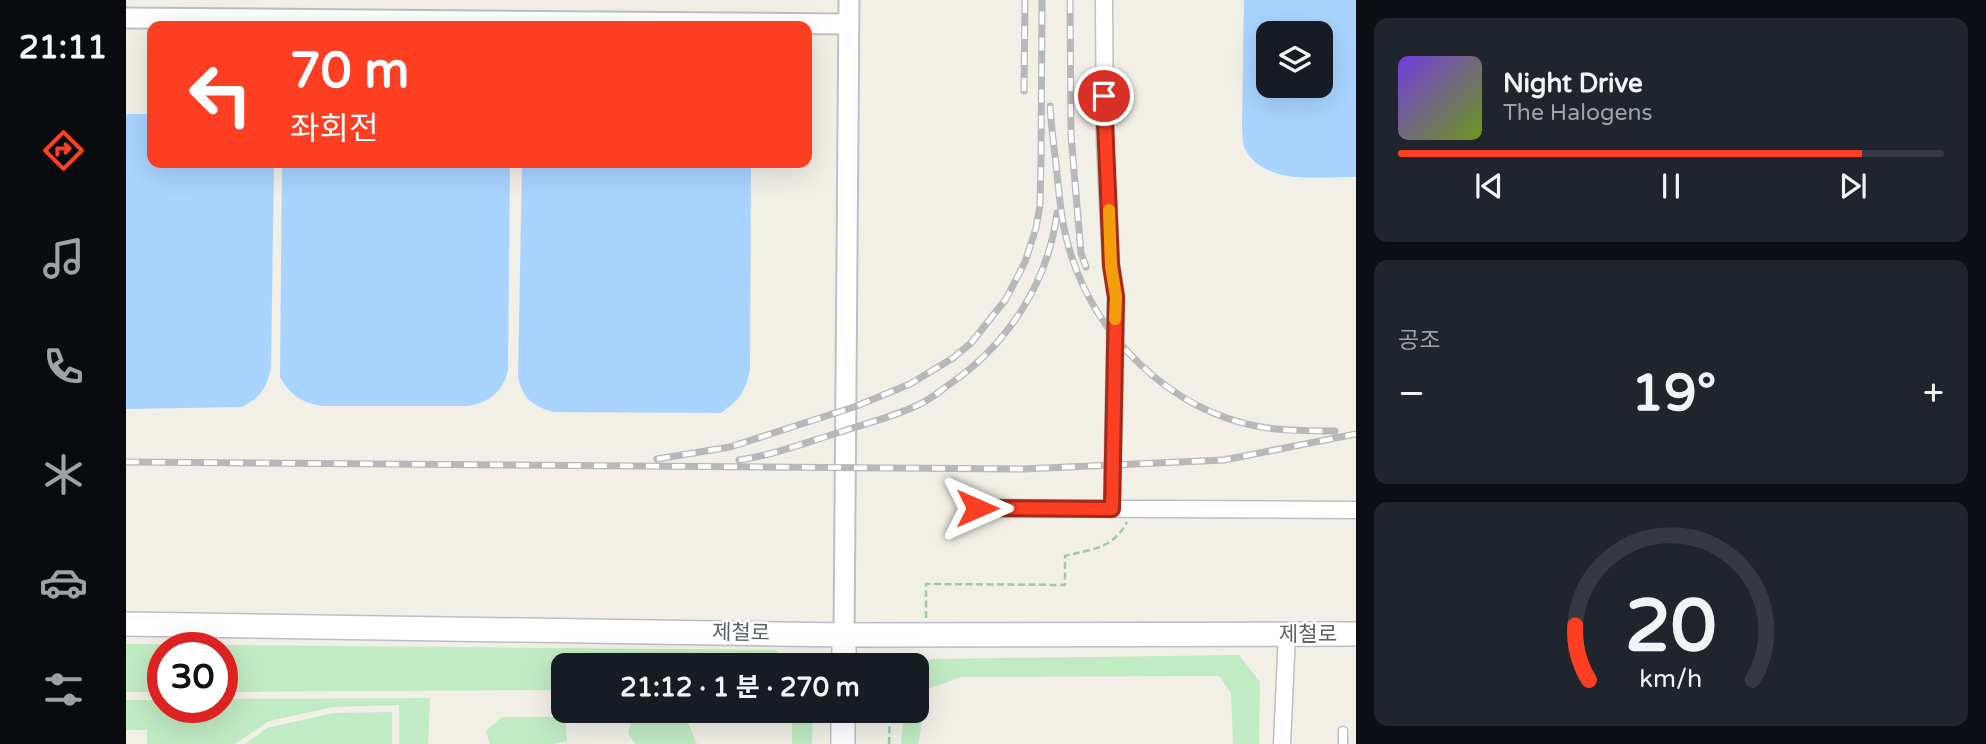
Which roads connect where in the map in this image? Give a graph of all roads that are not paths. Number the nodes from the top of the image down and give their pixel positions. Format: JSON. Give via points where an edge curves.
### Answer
{"nodes":[{"id":1,"x":849,"y":0,"type":"edge"},
{"id":2,"x":1104,"y":0,"type":"edge"},
{"id":3,"x":126,"y":18,"type":"edge"},
{"id":4,"x":487,"y":21,"type":"edge"},
{"id":5,"x":812,"y":24,"type":"edge"},
{"id":6,"x":848,"y":24,"type":"junction"},
{"id":7,"x":977,"y":508,"type":"dead end"},
{"id":8,"x":1112,"y":509,"type":"junction"},
{"id":9,"x":1356,"y":510,"type":"edge"},
{"id":10,"x":126,"y":624,"type":"edge"},
{"id":11,"x":1287,"y":633,"type":"junction"},
{"id":12,"x":1356,"y":634,"type":"edge"},
{"id":13,"x":844,"y":635,"type":"junction"},
{"id":14,"x":844,"y":653,"type":"edge"},
{"id":15,"x":843,"y":723,"type":"edge"},
{"id":16,"x":1343,"y":731,"type":"dead end"},
{"id":17,"x":843,"y":744,"type":"edge"},
{"id":18,"x":1283,"y":744,"type":"edge"},
{"id":19,"x":1343,"y":744,"type":"edge"}],
"edges":[{"from":1,"to":6,"type":"street"},
{"from":2,"to":8,"type":"street","via":[[1105,142],[1116,297]]},
{"from":3,"to":4,"type":"street"},
{"from":5,"to":6,"type":"street"},
{"from":6,"to":13,"type":"street"},
{"from":7,"to":8,"type":"street"},
{"from":8,"to":9,"type":"street"},
{"from":10,"to":13,"type":"main road","name":"제철로"},
{"from":11,"to":12,"type":"main road","name":"제철로"},
{"from":11,"to":13,"type":"main road","name":"제철로"},
{"from":11,"to":18,"type":"street"},
{"from":13,"to":14,"type":"main road"},
{"from":15,"to":17,"type":"main road"},
{"from":16,"to":19,"type":"lane"}]}
